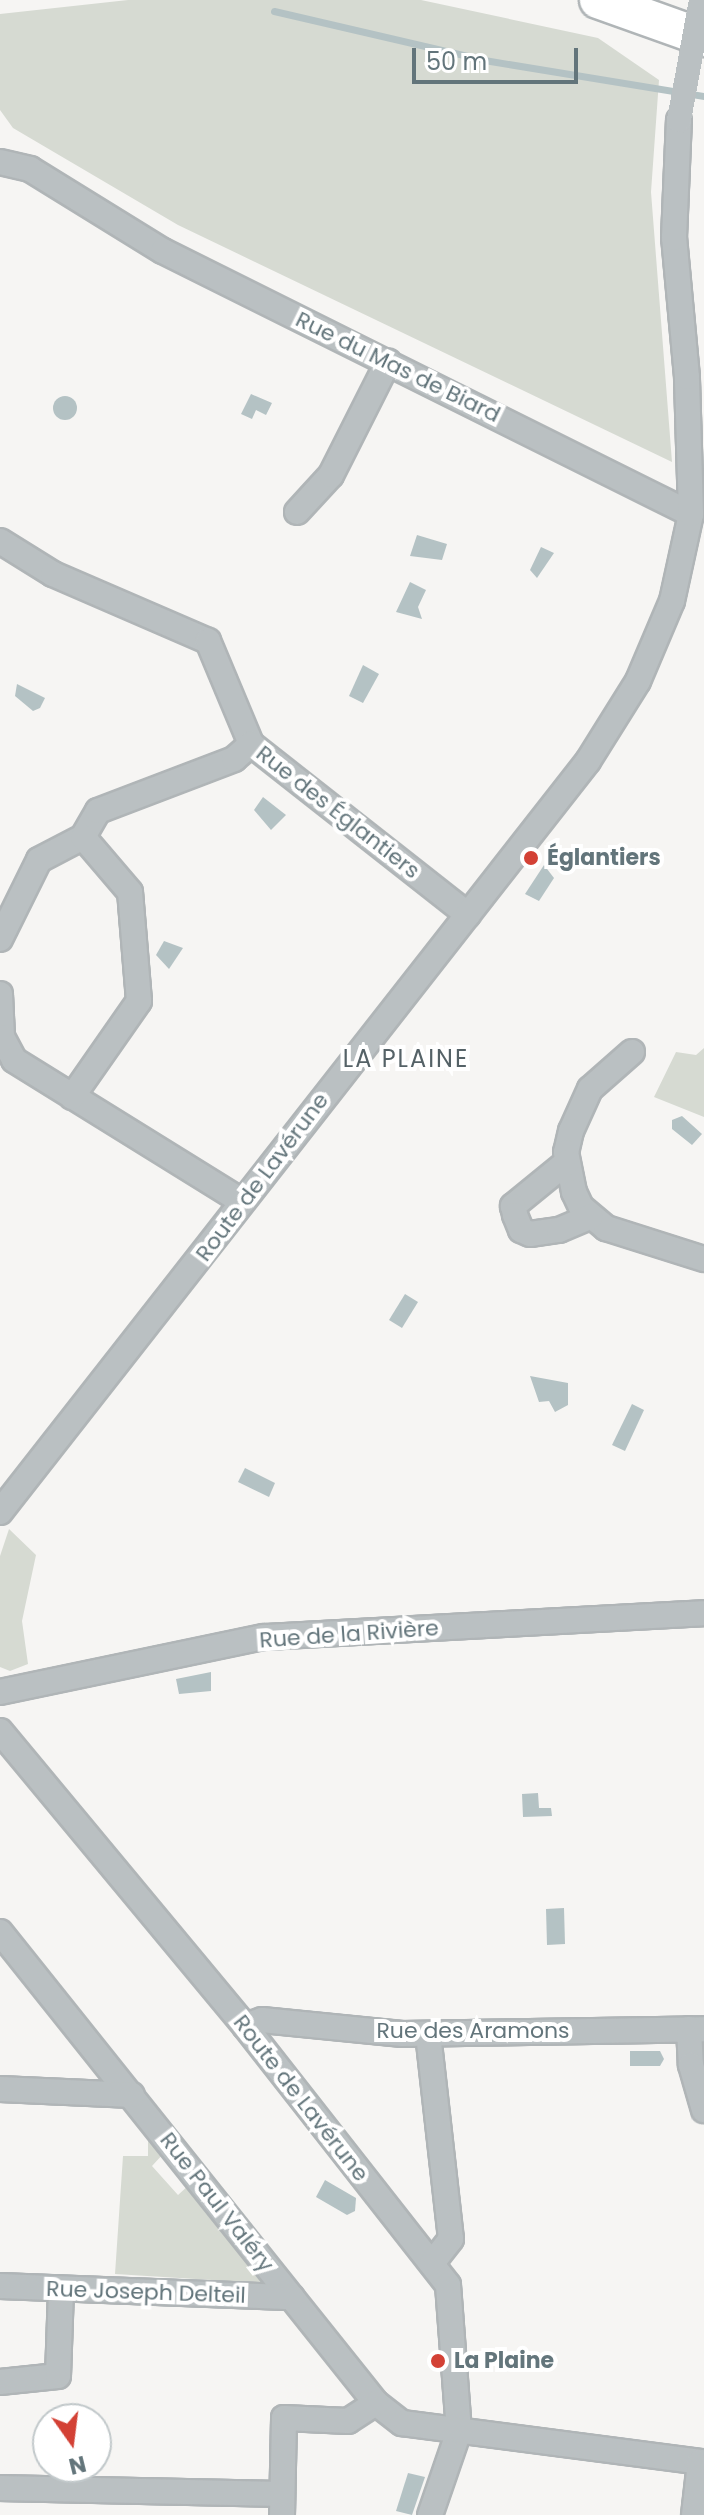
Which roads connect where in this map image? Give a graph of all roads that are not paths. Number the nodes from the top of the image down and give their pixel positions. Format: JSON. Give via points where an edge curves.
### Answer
{"nodes":[{"id":1,"x":598,"y":0,"type":"edge"},
{"id":2,"x":700,"y":1,"type":"edge"},
{"id":3,"x":704,"y":38,"type":"edge"},
{"id":4,"x":0,"y":162,"type":"edge"},
{"id":5,"x":388,"y":362,"type":"junction"},
{"id":6,"x":297,"y":512,"type":"dead end"},
{"id":7,"x":691,"y":514,"type":"junction"},
{"id":8,"x":0,"y":541,"type":"edge"},
{"id":9,"x":695,"y":554,"type":"edge"},
{"id":10,"x":251,"y":744,"type":"junction"},
{"id":11,"x":83,"y":837,"type":"junction"},
{"id":12,"x":468,"y":915,"type":"junction"},
{"id":13,"x":0,"y":939,"type":"edge"},
{"id":14,"x":0,"y":994,"type":"edge"},
{"id":15,"x":2,"y":1048,"type":"edge"},
{"id":16,"x":632,"y":1052,"type":"dead end"},
{"id":17,"x":72,"y":1097,"type":"junction"},
{"id":18,"x":567,"y":1162,"type":"junction"},
{"id":19,"x":241,"y":1201,"type":"junction"},
{"id":20,"x":590,"y":1217,"type":"junction"},
{"id":21,"x":704,"y":1259,"type":"edge"},
{"id":22,"x":0,"y":1512,"type":"edge"},
{"id":23,"x":704,"y":1613,"type":"edge"},
{"id":24,"x":0,"y":1692,"type":"edge"},
{"id":25,"x":0,"y":1731,"type":"edge"},
{"id":26,"x":0,"y":1932,"type":"edge"},
{"id":27,"x":245,"y":2026,"type":"junction"},
{"id":28,"x":696,"y":2029,"type":"edge"},
{"id":29,"x":428,"y":2034,"type":"junction"},
{"id":30,"x":0,"y":2089,"type":"edge"},
{"id":31,"x":132,"y":2095,"type":"junction"},
{"id":32,"x":704,"y":2110,"type":"edge"},
{"id":33,"x":432,"y":2263,"type":"junction"},
{"id":34,"x":0,"y":2286,"type":"edge"},
{"id":35,"x":61,"y":2290,"type":"junction"},
{"id":36,"x":292,"y":2297,"type":"junction"},
{"id":37,"x":0,"y":2382,"type":"edge"},
{"id":38,"x":376,"y":2403,"type":"junction"},
{"id":39,"x":459,"y":2431,"type":"junction"},
{"id":40,"x":702,"y":2462,"type":"edge"},
{"id":41,"x":0,"y":2488,"type":"edge"},
{"id":42,"x":282,"y":2505,"type":"edge"},
{"id":43,"x":430,"y":2515,"type":"edge"},
{"id":44,"x":694,"y":2515,"type":"edge"}],
"edges":[{"from":1,"to":3,"type":"highway"},
{"from":2,"to":7,"type":"street","name":"Route de Lavérune","bridge":true,"via":[[679,120],[674,238],[687,377]]},
{"from":4,"to":5,"type":"street","name":"Rue du Mas de Biard","via":[[30,169],[163,251]]},
{"from":5,"to":6,"type":"street","via":[[331,475]]},
{"from":5,"to":7,"type":"street","name":"Rue du Mas de Biard"},
{"from":7,"to":9,"type":"street","name":"Route de Lavérune"},
{"from":8,"to":10,"type":"street","name":"Rue des Églantiers","via":[[53,574],[208,641]]},
{"from":9,"to":12,"type":"street","name":"Route de Lavérune","via":[[611,726]]},
{"from":10,"to":11,"type":"street","via":[[234,759],[98,811]]},
{"from":10,"to":12,"type":"street","name":"Rue des Églantiers"},
{"from":11,"to":13,"type":"street","via":[[39,860]]},
{"from":11,"to":17,"type":"street","via":[[130,892],[139,1001]]},
{"from":12,"to":19,"type":"street","name":"Route de Lavérune"},
{"from":14,"to":15,"type":"street"},
{"from":15,"to":17,"type":"street"},
{"from":16,"to":18,"type":"street","via":[[590,1089],[571,1131]]},
{"from":17,"to":19,"type":"street"},
{"from":18,"to":20,"type":"street","via":[[574,1192]]},
{"from":18,"to":20,"type":"street","via":[[513,1206],[521,1230],[559,1230]]},
{"from":19,"to":22,"type":"street","name":"Route de Lavérune","via":[[183,1283]]},
{"from":20,"to":21,"type":"street","via":[[606,1228]]},
{"from":23,"to":24,"type":"street","name":"Rue de la Rivière","via":[[264,1637]]},
{"from":25,"to":27,"type":"street","name":"Route de Lavérune"},
{"from":26,"to":31,"type":"street","name":"Rue Paul Valéry"},
{"from":27,"to":29,"type":"street","name":"Rue des Aramons","via":[[262,2020]]},
{"from":27,"to":33,"type":"street","name":"Route de Lavérune"},
{"from":28,"to":29,"type":"street","name":"Rue des Aramons"},
{"from":28,"to":32,"type":"street","via":[[691,2065]]},
{"from":29,"to":33,"type":"street","via":[[451,2239]]},
{"from":30,"to":31,"type":"street"},
{"from":31,"to":36,"type":"street","name":"Rue Paul Valéry"},
{"from":33,"to":39,"type":"street","name":"Route de Lavérune","via":[[448,2285]]},
{"from":34,"to":35,"type":"street","name":"Rue Joseph Delteil"},
{"from":35,"to":36,"type":"street","name":"Rue Joseph Delteil"},
{"from":35,"to":37,"type":"street","via":[[58,2376]]},
{"from":36,"to":38,"type":"street","name":"Rue Paul Valéry"},
{"from":38,"to":39,"type":"street","name":"Rue Paul Valéry","via":[[402,2423]]},
{"from":38,"to":42,"type":"street","via":[[348,2421],[284,2418]]},
{"from":39,"to":40,"type":"street","name":"Rue Paul Valéry"},
{"from":39,"to":43,"type":"street","name":"Route de Lavérune"},
{"from":40,"to":44,"type":"street"},
{"from":41,"to":42,"type":"street"}]}
